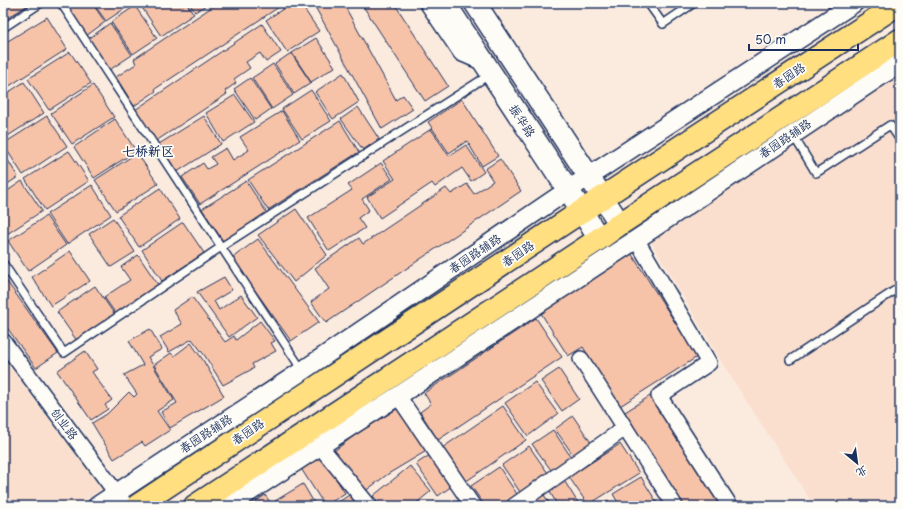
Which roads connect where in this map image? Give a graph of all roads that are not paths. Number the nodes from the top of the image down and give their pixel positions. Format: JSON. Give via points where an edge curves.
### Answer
{"nodes":[{"id":1,"x":42,"y":3,"type":"edge"},
{"id":2,"x":61,"y":3,"type":"edge"},
{"id":3,"x":429,"y":3,"type":"edge"},
{"id":4,"x":445,"y":3,"type":"edge"},
{"id":5,"x":475,"y":3,"type":"edge"},
{"id":6,"x":485,"y":3,"type":"edge"},
{"id":7,"x":648,"y":3,"type":"edge"},
{"id":8,"x":694,"y":3,"type":"edge"},
{"id":9,"x":854,"y":3,"type":"edge"},
{"id":10,"x":900,"y":3,"type":"edge"},
{"id":11,"x":3,"y":28,"type":"edge"},
{"id":12,"x":900,"y":40,"type":"edge"},
{"id":13,"x":504,"y":48,"type":"junction"},
{"id":14,"x":900,"y":62,"type":"edge"},
{"id":15,"x":487,"y":68,"type":"junction"},
{"id":16,"x":738,"y":79,"type":"junction"},
{"id":17,"x":751,"y":100,"type":"junction"},
{"id":18,"x":788,"y":126,"type":"junction"},
{"id":19,"x":900,"y":140,"type":"edge"},
{"id":20,"x":589,"y":176,"type":"junction"},
{"id":21,"x":568,"y":190,"type":"junction"},
{"id":22,"x":603,"y":197,"type":"junction"},
{"id":23,"x":582,"y":211,"type":"junction"},
{"id":24,"x":620,"y":224,"type":"junction"},
{"id":25,"x":599,"y":239,"type":"junction"},
{"id":26,"x":636,"y":239,"type":"junction"},
{"id":27,"x":221,"y":247,"type":"junction"},
{"id":28,"x":3,"y":263,"type":"edge"},
{"id":29,"x":900,"y":287,"type":"edge"},
{"id":30,"x":525,"y":288,"type":"junction"},
{"id":31,"x":543,"y":300,"type":"junction"},
{"id":32,"x":3,"y":341,"type":"edge"},
{"id":33,"x":581,"y":359,"type":"dead end"},
{"id":34,"x":790,"y":360,"type":"dead end"},
{"id":35,"x":302,"y":371,"type":"junction"},
{"id":36,"x":393,"y":388,"type":"junction"},
{"id":37,"x":313,"y":389,"type":"junction"},
{"id":38,"x":625,"y":428,"type":"junction"},
{"id":39,"x":314,"y":439,"type":"junction"},
{"id":40,"x":121,"y":500,"type":"edge"},
{"id":41,"x":97,"y":506,"type":"edge"},
{"id":42,"x":137,"y":506,"type":"edge"},
{"id":43,"x":195,"y":506,"type":"edge"},
{"id":44,"x":228,"y":506,"type":"edge"},
{"id":45,"x":369,"y":506,"type":"edge"},
{"id":46,"x":472,"y":506,"type":"edge"},
{"id":47,"x":514,"y":506,"type":"edge"},
{"id":48,"x":675,"y":506,"type":"edge"},
{"id":49,"x":730,"y":506,"type":"edge"}],
"edges":[{"from":1,"to":11,"type":"lane"},
{"from":2,"to":27,"type":"lane"},
{"from":3,"to":15,"type":"street","via":[[462,52]]},
{"from":4,"to":15,"type":"main road","name":"振华路"},
{"from":5,"to":13,"type":"main road"},
{"from":6,"to":13,"type":"street","via":[[493,15]]},
{"from":7,"to":8,"type":"lane","via":[[662,24]]},
{"from":9,"to":16,"type":"street","name":"春园路辅路"},
{"from":10,"to":17,"type":"main road","name":"春园路"},
{"from":12,"to":18,"type":"main road"},
{"from":13,"to":20,"type":"main road"},
{"from":14,"to":18,"type":"street","name":"春园路辅路"},
{"from":15,"to":21,"type":"main road","name":"振华路"},
{"from":15,"to":27,"type":"lane"},
{"from":16,"to":17,"type":"street"},
{"from":16,"to":20,"type":"street","name":"春园路辅路"},
{"from":17,"to":22,"type":"main road","name":"春园路"},
{"from":18,"to":19,"type":"lane","via":[[816,173],[890,125]]},
{"from":18,"to":24,"type":"main road"},
{"from":18,"to":26,"type":"street","name":"春园路辅路"},
{"from":20,"to":21,"type":"street","name":"春园路辅路"},
{"from":20,"to":22,"type":"main road"},
{"from":21,"to":23,"type":"main road","name":"振华路"},
{"from":21,"to":35,"type":"street","name":"春园路辅路"},
{"from":22,"to":23,"type":"main road","name":"春园路"},
{"from":22,"to":24,"type":"main road"},
{"from":23,"to":25,"type":"main road","name":"振华路"},
{"from":23,"to":37,"type":"main road","name":"春园路"},
{"from":24,"to":25,"type":"main road"},
{"from":24,"to":26,"type":"street"},
{"from":25,"to":30,"type":"main road"},
{"from":26,"to":31,"type":"street","name":"春园路辅路"},
{"from":26,"to":49,"type":"street","via":[[709,363],[659,396]]},
{"from":27,"to":28,"type":"lane","via":[[64,354]]},
{"from":27,"to":35,"type":"lane"},
{"from":29,"to":34,"type":"lane"},
{"from":30,"to":31,"type":"street"},
{"from":30,"to":36,"type":"main road"},
{"from":31,"to":36,"type":"street","name":"春园路辅路"},
{"from":32,"to":40,"type":"street","name":"创业路"},
{"from":33,"to":38,"type":"street"},
{"from":35,"to":37,"type":"street"},
{"from":35,"to":40,"type":"street","name":"春园路辅路"},
{"from":36,"to":39,"type":"main road"},
{"from":36,"to":46,"type":"street"},
{"from":37,"to":42,"type":"main road","name":"春园路"},
{"from":38,"to":47,"type":"street"},
{"from":38,"to":48,"type":"street"},
{"from":39,"to":43,"type":"main road"},
{"from":39,"to":44,"type":"street"},
{"from":39,"to":45,"type":"street"},
{"from":40,"to":41,"type":"street","name":"春园路辅路"}]}
